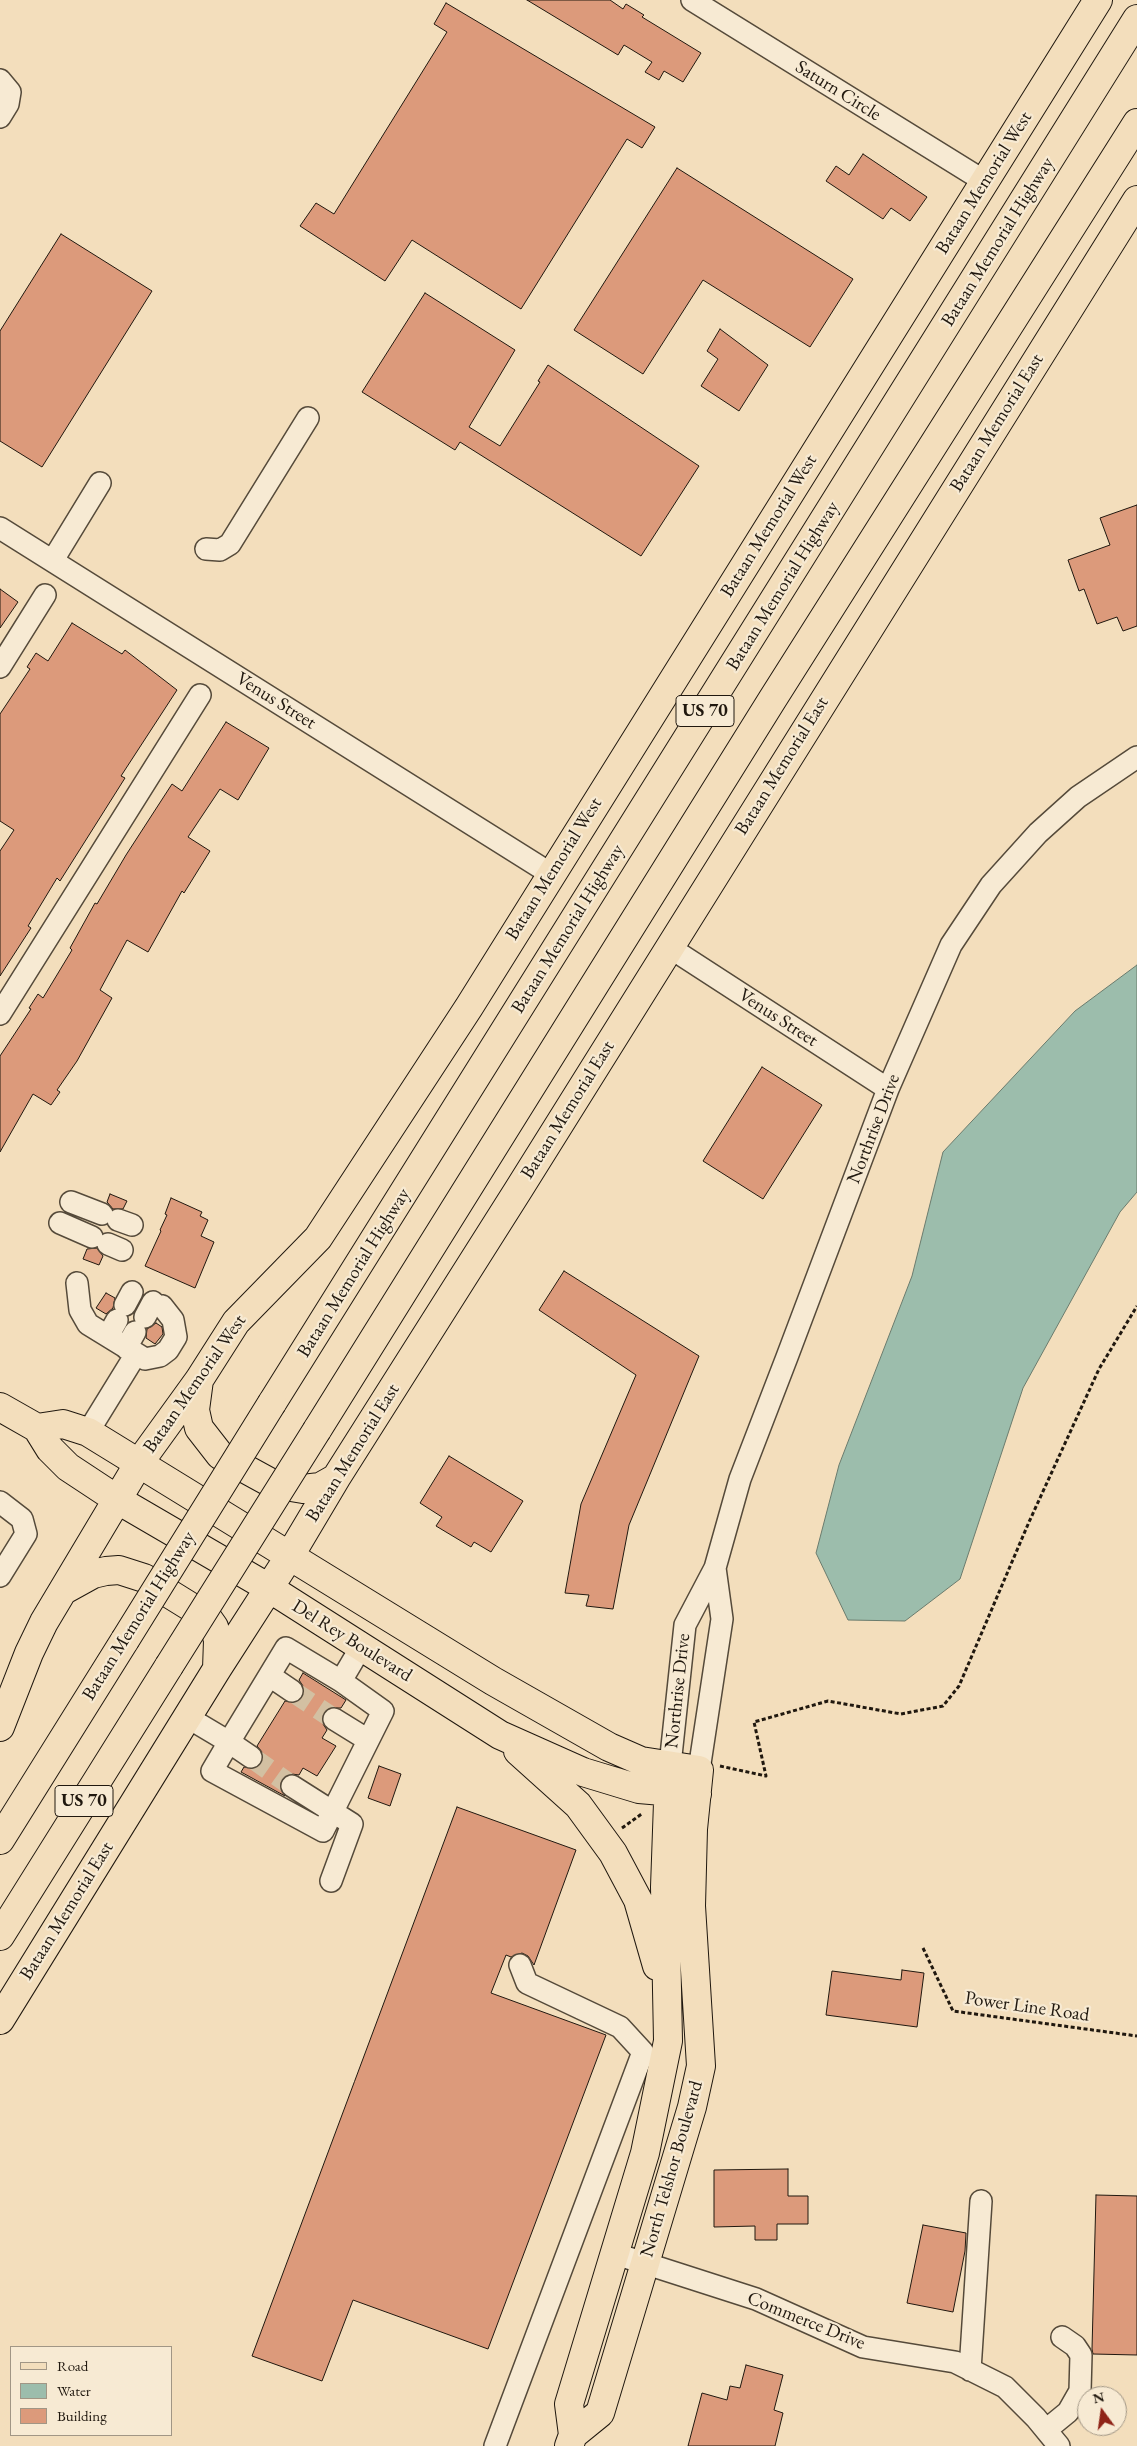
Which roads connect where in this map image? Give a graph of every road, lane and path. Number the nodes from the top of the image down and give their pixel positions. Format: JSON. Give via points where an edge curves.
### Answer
{"nodes":[{"id":1,"x":692,"y":0,"type":"edge"},
{"id":2,"x":1098,"y":0,"type":"edge"},
{"id":3,"x":1129,"y":0,"type":"edge"},
{"id":4,"x":1137,"y":19,"type":"edge"},
{"id":5,"x":0,"y":80,"type":"edge"},
{"id":6,"x":1087,"y":100,"type":"junction"},
{"id":7,"x":0,"y":117,"type":"edge"},
{"id":8,"x":1137,"y":123,"type":"edge"},
{"id":9,"x":984,"y":181,"type":"junction"},
{"id":10,"x":1137,"y":200,"type":"edge"},
{"id":11,"x":308,"y":418,"type":"dead end"},
{"id":12,"x":100,"y":483,"type":"dead end"},
{"id":13,"x":0,"y":528,"type":"edge"},
{"id":14,"x":206,"y":549,"type":"dead end"},
{"id":15,"x":53,"y":560,"type":"junction"},
{"id":16,"x":45,"y":595,"type":"dead end"},
{"id":17,"x":0,"y":667,"type":"edge"},
{"id":18,"x":200,"y":695,"type":"dead end"},
{"id":19,"x":1137,"y":757,"type":"edge"},
{"id":20,"x":551,"y":874,"type":"junction"},
{"id":21,"x":669,"y":948,"type":"junction"},
{"id":22,"x":0,"y":1014,"type":"edge"},
{"id":23,"x":888,"y":1089,"type":"junction"},
{"id":24,"x":71,"y":1202,"type":"dead end"},
{"id":25,"x":117,"y":1220,"type":"dead end"},
{"id":26,"x":60,"y":1223,"type":"dead end"},
{"id":27,"x":108,"y":1243,"type":"dead end"},
{"id":28,"x":77,"y":1283,"type":"dead end"},
{"id":29,"x":1137,"y":1306,"type":"edge"},
{"id":30,"x":199,"y":1380,"type":"junction"},
{"id":31,"x":0,"y":1407,"type":"edge"},
{"id":32,"x":37,"y":1428,"type":"junction"},
{"id":33,"x":88,"y":1432,"type":"junction"},
{"id":34,"x":139,"y":1463,"type":"junction"},
{"id":35,"x":336,"y":1478,"type":"junction"},
{"id":36,"x":118,"y":1500,"type":"junction"},
{"id":37,"x":0,"y":1502,"type":"edge"},
{"id":38,"x":289,"y":1557,"type":"junction"},
{"id":39,"x":715,"y":1568,"type":"junction"},
{"id":40,"x":0,"y":1576,"type":"edge"},
{"id":41,"x":268,"y":1588,"type":"junction"},
{"id":42,"x":64,"y":1590,"type":"junction"},
{"id":43,"x":361,"y":1647,"type":"junction"},
{"id":44,"x":217,"y":1669,"type":"junction"},
{"id":45,"x":270,"y":1676,"type":"junction"},
{"id":46,"x":341,"y":1681,"type":"junction"},
{"id":47,"x":493,"y":1681,"type":"junction"},
{"id":48,"x":292,"y":1691,"type":"tunnel mouth"},
{"id":49,"x":467,"y":1714,"type":"junction"},
{"id":50,"x":188,"y":1717,"type":"junction"},
{"id":51,"x":334,"y":1718,"type":"tunnel mouth"},
{"id":52,"x":0,"y":1727,"type":"edge"},
{"id":53,"x":500,"y":1735,"type":"junction"},
{"id":54,"x":368,"y":1740,"type":"junction"},
{"id":55,"x":229,"y":1742,"type":"junction"},
{"id":56,"x":251,"y":1757,"type":"tunnel mouth"},
{"id":57,"x":670,"y":1765,"type":"junction"},
{"id":58,"x":698,"y":1775,"type":"junction"},
{"id":59,"x":292,"y":1786,"type":"tunnel mouth"},
{"id":60,"x":668,"y":1792,"type":"junction"},
{"id":61,"x":332,"y":1812,"type":"junction"},
{"id":62,"x":644,"y":1812,"type":"dead end"},
{"id":63,"x":619,"y":1831,"type":"dead end"},
{"id":64,"x":0,"y":1840,"type":"edge"},
{"id":65,"x":331,"y":1881,"type":"dead end"},
{"id":66,"x":0,"y":1936,"type":"edge"},
{"id":67,"x":923,"y":1948,"type":"dead end"},
{"id":68,"x":520,"y":1965,"type":"dead end"},
{"id":69,"x":0,"y":2020,"type":"edge"},
{"id":70,"x":1137,"y":2036,"type":"edge"},
{"id":71,"x":668,"y":2041,"type":"junction"},
{"id":72,"x":981,"y":2201,"type":"dead end"},
{"id":73,"x":616,"y":2254,"type":"junction"},
{"id":74,"x":644,"y":2264,"type":"junction"},
{"id":75,"x":1062,"y":2337,"type":"dead end"},
{"id":76,"x":970,"y":2370,"type":"junction"},
{"id":77,"x":1053,"y":2438,"type":"edge"},
{"id":78,"x":571,"y":2441,"type":"edge"},
{"id":79,"x":495,"y":2446,"type":"edge"}],
"edges":[{"from":1,"to":9,"type":"street","name":"Saturn Circle"},
{"from":2,"to":9,"type":"main road","name":"Bataan Memorial West"},
{"from":3,"to":6,"type":"main road"},
{"from":4,"to":6,"type":"main road","name":"Bataan Memorial Highway","number":"US 70"},
{"from":5,"to":7,"type":"street","via":[[10,92],[8,104]]},
{"from":6,"to":64,"type":"main road","name":"Bataan Memorial Highway","number":"US 70","bridge":true},
{"from":8,"to":66,"type":"main road","number":"US 70","bridge":true,"via":[[772,700]]},
{"from":9,"to":20,"type":"main road","name":"Bataan Memorial West"},
{"from":10,"to":21,"type":"main road","name":"Bataan Memorial East"},
{"from":11,"to":14,"type":"street","via":[[230,544],[220,550]]},
{"from":12,"to":15,"type":"street"},
{"from":13,"to":15,"type":"street","name":"Venus Street"},
{"from":15,"to":20,"type":"street","name":"Venus Street"},
{"from":16,"to":17,"type":"street"},
{"from":18,"to":22,"type":"street"},
{"from":19,"to":23,"type":"street","name":"Northrise Drive","via":[[1072,803],[1038,833],[991,885],[951,945]]},
{"from":20,"to":30,"type":"main road","name":"Bataan Memorial West","via":[[469,1007],[318,1238],[236,1322]]},
{"from":21,"to":23,"type":"street","name":"Venus Street"},
{"from":21,"to":35,"type":"main road","name":"Bataan Memorial East"},
{"from":23,"to":39,"type":"street","name":"Northrise Drive","via":[[740,1479]]},
{"from":24,"to":25,"type":"street"},
{"from":26,"to":27,"type":"street"},
{"from":28,"to":33,"type":"street","via":[[83,1318],[134,1321]]},
{"from":29,"to":58,"type":"path","via":[[1099,1369],[959,1686],[943,1706],[901,1714],[828,1701],[754,1722],[766,1776]]},
{"from":30,"to":34,"type":"main road","name":"Bataan Memorial West"},
{"from":30,"to":35,"type":"main road","via":[[194,1410],[199,1428],[220,1455],[273,1484],[303,1489],[320,1487]]},
{"from":31,"to":32,"type":"main road","name":"Del Rey Boulevard"},
{"from":32,"to":33,"type":"main road","name":"Del Rey Boulevard","via":[[63,1424]]},
{"from":32,"to":36,"type":"main road","name":"Del Rey Boulevard","via":[[58,1459]]},
{"from":33,"to":34,"type":"main road","name":"Del Rey Boulevard"},
{"from":34,"to":36,"type":"main road","name":"Bataan Memorial West"},
{"from":34,"to":38,"type":"main road","name":"Del Rey Boulevard"},
{"from":35,"to":38,"type":"main road","name":"Bataan Memorial East"},
{"from":36,"to":41,"type":"main road","name":"Del Rey Boulevard"},
{"from":36,"to":42,"type":"main road","name":"Bataan Memorial West"},
{"from":37,"to":40,"type":"street","via":[[22,1519],[26,1534]]},
{"from":38,"to":41,"type":"main road","name":"Bataan Memorial East"},
{"from":38,"to":47,"type":"main road","name":"Del Rey Boulevard"},
{"from":39,"to":57,"type":"street","name":"Northrise Drive","via":[[685,1625]]},
{"from":39,"to":58,"type":"street","name":"Northrise Drive","via":[[722,1619]]},
{"from":41,"to":43,"type":"main road","name":"Del Rey Boulevard"},
{"from":41,"to":44,"type":"main road","name":"Bataan Memorial East"},
{"from":42,"to":44,"type":"main road","via":[[93,1574],[106,1571],[118,1570],[144,1578],[207,1617],[218,1640]]},
{"from":42,"to":52,"type":"main road","name":"Bataan Memorial West","via":[[29,1653]]},
{"from":43,"to":46,"type":"street"},
{"from":43,"to":49,"type":"main road","name":"Del Rey Boulevard"},
{"from":44,"to":50,"type":"main road","name":"Bataan Memorial East"},
{"from":45,"to":46,"type":"street","via":[[286,1648]]},
{"from":45,"to":48,"type":"street"},
{"from":45,"to":55,"type":"street"},
{"from":46,"to":54,"type":"street","via":[[383,1711]]},
{"from":47,"to":49,"type":"main road"},
{"from":47,"to":57,"type":"main road","name":"Del Rey Boulevard","via":[[609,1747],[641,1761]]},
{"from":49,"to":53,"type":"main road","name":"Del Rey Boulevard"},
{"from":50,"to":55,"type":"street"},
{"from":50,"to":69,"type":"main road","name":"Bataan Memorial East"},
{"from":51,"to":54,"type":"street"},
{"from":53,"to":60,"type":"main road","name":"Del Rey Boulevard","via":[[584,1772],[639,1789]]},
{"from":53,"to":71,"type":"main road","via":[[578,1805],[613,1853],[638,1900],[655,1955]]},
{"from":54,"to":61,"type":"street"},
{"from":55,"to":56,"type":"street"},
{"from":55,"to":61,"type":"street","via":[[212,1771],[323,1831]]},
{"from":57,"to":58,"type":"main road","name":"Del Rey Boulevard"},
{"from":57,"to":60,"type":"main road","name":"Northrise Drive"},
{"from":58,"to":60,"type":"main road","name":"Del Rey Boulevard"},
{"from":58,"to":74,"type":"main road","name":"North Telshor Boulevard","via":[[692,1829],[691,1906],[701,2066],[692,2107]]},
{"from":59,"to":61,"type":"street"},
{"from":60,"to":71,"type":"main road","name":"North Telshor Boulevard","via":[[665,1887]]},
{"from":61,"to":65,"type":"street","via":[[352,1824]]},
{"from":62,"to":63,"type":"path"},
{"from":67,"to":70,"type":"path","name":"Power Line Road","via":[[953,2010]]},
{"from":68,"to":79,"type":"street","via":[[527,1984],[620,2027],[643,2052]]},
{"from":71,"to":73,"type":"main road","name":"North Telshor Boulevard","via":[[645,2153]]},
{"from":72,"to":76,"type":"street"},
{"from":73,"to":74,"type":"street","name":"Commerce Drive"},
{"from":73,"to":78,"type":"main road","name":"North Telshor Boulevard","via":[[569,2404]]},
{"from":74,"to":76,"type":"street","name":"Commerce Drive","via":[[756,2299],[864,2347],[954,2362]]},
{"from":74,"to":78,"type":"main road","name":"North Telshor Boulevard","via":[[600,2413]]},
{"from":75,"to":77,"type":"street","via":[[1081,2355],[1080,2391]]},
{"from":76,"to":77,"type":"street","name":"Commerce Drive","via":[[1005,2387]]}]}
